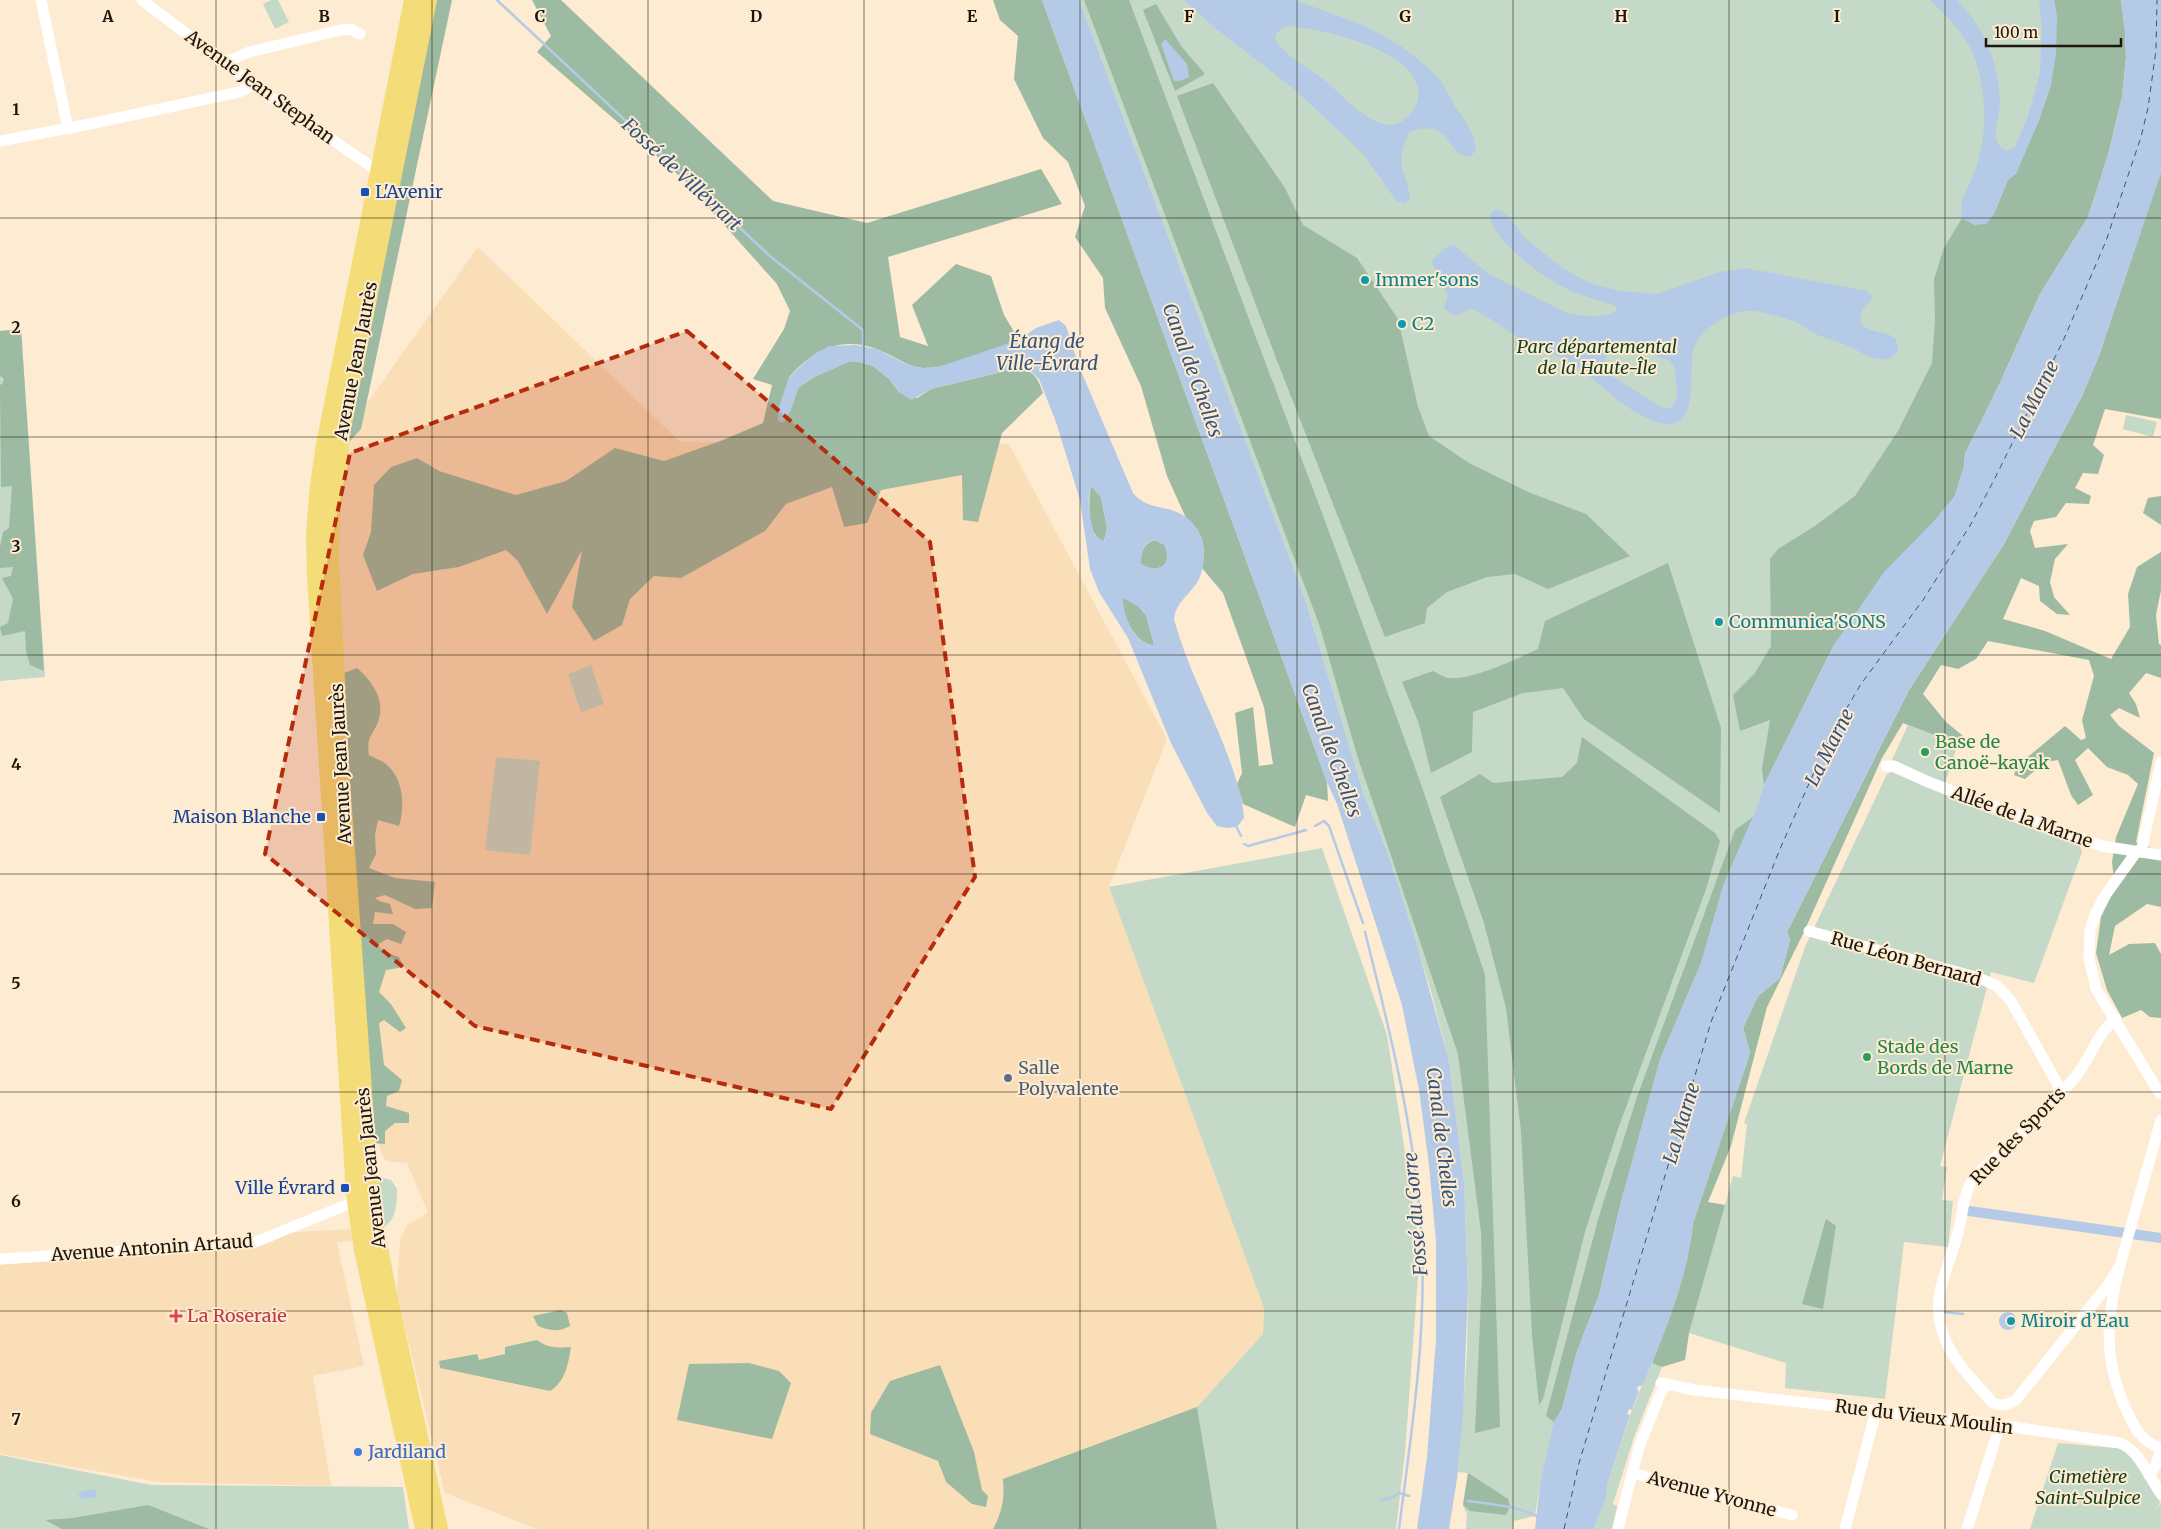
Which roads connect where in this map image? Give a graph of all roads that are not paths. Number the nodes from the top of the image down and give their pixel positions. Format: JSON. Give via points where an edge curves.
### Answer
{"nodes":[{"id":1,"x":41,"y":0,"type":"edge"},
{"id":2,"x":142,"y":0,"type":"edge"},
{"id":3,"x":413,"y":0,"type":"edge"},
{"id":4,"x":428,"y":0,"type":"edge"},
{"id":5,"x":360,"y":34,"type":"dead end"},
{"id":6,"x":224,"y":63,"type":"junction"},
{"id":7,"x":253,"y":85,"type":"junction"},
{"id":8,"x":68,"y":128,"type":"junction"},
{"id":9,"x":0,"y":141,"type":"edge"},
{"id":10,"x":379,"y":172,"type":"junction"},
{"id":11,"x":370,"y":288,"type":"junction"},
{"id":12,"x":2161,"y":762,"type":"edge"},
{"id":13,"x":1886,"y":766,"type":"dead end"},
{"id":14,"x":2139,"y":851,"type":"junction"},
{"id":15,"x":2161,"y":855,"type":"edge"},
{"id":16,"x":1809,"y":931,"type":"dead end"},
{"id":17,"x":2116,"y":1019,"type":"junction"},
{"id":18,"x":2062,"y":1092,"type":"junction"},
{"id":19,"x":2161,"y":1096,"type":"edge"},
{"id":20,"x":2161,"y":1120,"type":"edge"},
{"id":21,"x":356,"y":1201,"type":"junction"},
{"id":22,"x":0,"y":1259,"type":"edge"},
{"id":23,"x":2119,"y":1267,"type":"junction"},
{"id":24,"x":2096,"y":1300,"type":"junction"},
{"id":25,"x":2110,"y":1306,"type":"junction"},
{"id":26,"x":1876,"y":1411,"type":"junction"},
{"id":27,"x":2000,"y":1425,"type":"junction"},
{"id":28,"x":2161,"y":1449,"type":"edge"},
{"id":29,"x":1632,"y":1473,"type":"junction"},
{"id":30,"x":2149,"y":1475,"type":"junction"},
{"id":31,"x":2161,"y":1494,"type":"edge"},
{"id":32,"x":1792,"y":1515,"type":"dead end"},
{"id":33,"x":424,"y":1529,"type":"edge"},
{"id":34,"x":439,"y":1529,"type":"edge"},
{"id":35,"x":1618,"y":1529,"type":"edge"},
{"id":36,"x":1845,"y":1529,"type":"edge"},
{"id":37,"x":1967,"y":1529,"type":"edge"}],
"edges":[{"from":1,"to":8,"type":"street"},
{"from":2,"to":6,"type":"street","name":"Avenue Jean Stephan"},
{"from":3,"to":10,"type":"main road","name":"Avenue Jean Jaurès"},
{"from":4,"to":11,"type":"main road","name":"Avenue Jean Jaurès"},
{"from":5,"to":6,"type":"street","via":[[350,29],[341,30],[249,52]]},
{"from":6,"to":7,"type":"street","name":"Avenue Jean Stephan"},
{"from":7,"to":8,"type":"street","via":[[239,92]]},
{"from":7,"to":10,"type":"street","name":"Avenue Jean Stephan"},
{"from":8,"to":9,"type":"street"},
{"from":10,"to":11,"type":"street","via":[[384,182],[372,251]]},
{"from":10,"to":21,"type":"main road","name":"Avenue Jean Jaurès","via":[[324,450],[315,536]]},
{"from":11,"to":34,"type":"main road","name":"Avenue Jean Jaurès","via":[[342,428],[331,520],[340,766],[371,1203]]},
{"from":12,"to":14,"type":"street"},
{"from":13,"to":14,"type":"street","name":"Allée de la Marne","via":[[1894,766],[2085,841]]},
{"from":14,"to":15,"type":"street","name":"Allée de la Marne"},
{"from":14,"to":17,"type":"street","via":[[2104,897],[2094,917],[2088,947],[2096,989]]},
{"from":16,"to":18,"type":"street","name":"Rue Léon Bernard","via":[[1979,978],[1997,986],[2011,1001]]},
{"from":17,"to":18,"type":"street","name":"Rue des Sports","via":[[2104,1027],[2090,1056]]},
{"from":17,"to":19,"type":"street"},
{"from":18,"to":24,"type":"street","name":"Rue des Sports","via":[[1969,1184],[1939,1300],[1938,1320],[1947,1348],[1993,1403],[2001,1406],[2016,1400]]},
{"from":20,"to":23,"type":"street"},
{"from":21,"to":22,"type":"street","name":"Avenue Antonin Artaud","via":[[253,1243]]},
{"from":21,"to":33,"type":"main road","name":"Avenue Jean Jaurès","via":[[363,1250]]},
{"from":23,"to":24,"type":"street"},
{"from":23,"to":25,"type":"street"},
{"from":24,"to":25,"type":"street"},
{"from":25,"to":28,"type":"street","via":[[2108,1343],[2116,1384],[2138,1434]]},
{"from":26,"to":27,"type":"street","name":"Rue du Vieux Moulin"},
{"from":26,"to":29,"type":"street","name":"Rue du Vieux Moulin","via":[[1695,1390],[1664,1383]]},
{"from":26,"to":36,"type":"street"},
{"from":27,"to":30,"type":"street","name":"Rue du Vieux Moulin","via":[[2127,1445]]},
{"from":27,"to":37,"type":"street"},
{"from":28,"to":30,"type":"street"},
{"from":29,"to":32,"type":"street","name":"Avenue Yvonne"},
{"from":29,"to":35,"type":"street"},
{"from":30,"to":31,"type":"street","name":"Rue du Vieux Moulin"}]}
